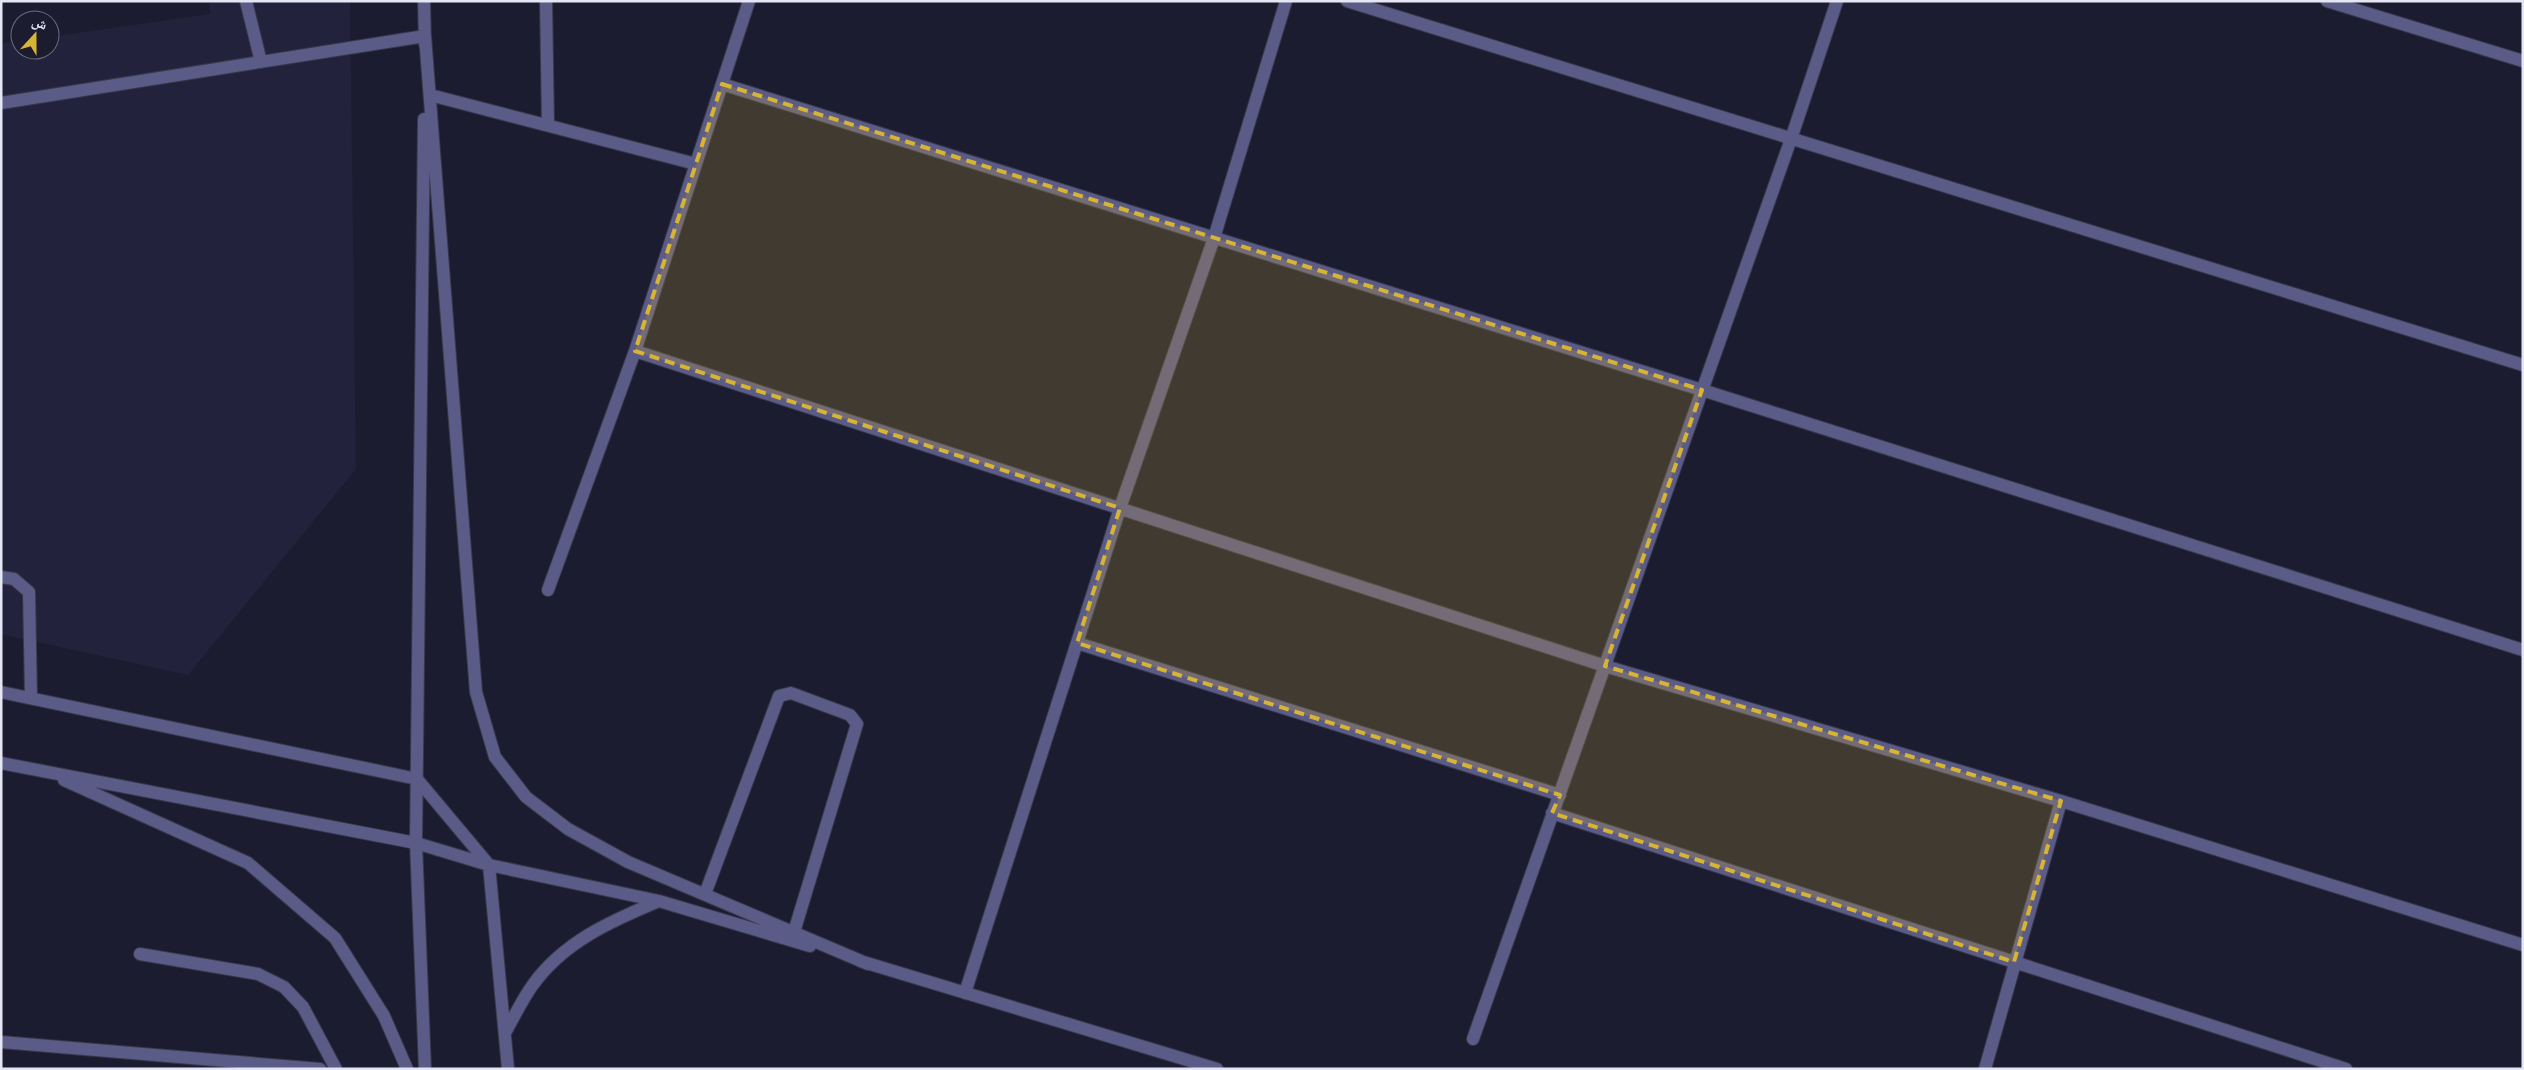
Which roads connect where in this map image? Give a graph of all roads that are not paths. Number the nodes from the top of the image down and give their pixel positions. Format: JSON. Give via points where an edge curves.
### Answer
{"nodes":[{"id":1,"x":246,"y":1,"type":"edge"},
{"id":2,"x":424,"y":1,"type":"edge"},
{"id":3,"x":546,"y":1,"type":"edge"},
{"id":4,"x":749,"y":1,"type":"edge"},
{"id":5,"x":1286,"y":1,"type":"edge"},
{"id":6,"x":1347,"y":1,"type":"edge"},
{"id":7,"x":1837,"y":1,"type":"edge"},
{"id":8,"x":2327,"y":1,"type":"edge"},
{"id":9,"x":425,"y":36,"type":"junction"},
{"id":10,"x":2523,"y":61,"type":"edge"},
{"id":11,"x":261,"y":62,"type":"junction"},
{"id":12,"x":722,"y":84,"type":"junction"},
{"id":13,"x":430,"y":94,"type":"junction"},
{"id":14,"x":1,"y":104,"type":"edge"},
{"id":15,"x":548,"y":125,"type":"junction"},
{"id":16,"x":1791,"y":139,"type":"junction"},
{"id":17,"x":696,"y":164,"type":"junction"},
{"id":18,"x":1214,"y":238,"type":"junction"},
{"id":19,"x":635,"y":351,"type":"junction"},
{"id":20,"x":2523,"y":365,"type":"edge"},
{"id":21,"x":1702,"y":390,"type":"junction"},
{"id":22,"x":1120,"y":508,"type":"junction"},
{"id":23,"x":1,"y":577,"type":"edge"},
{"id":24,"x":548,"y":590,"type":"dead end"},
{"id":25,"x":1077,"y":643,"type":"junction"},
{"id":26,"x":2523,"y":650,"type":"edge"},
{"id":27,"x":1604,"y":666,"type":"junction"},
{"id":28,"x":1,"y":692,"type":"edge"},
{"id":29,"x":31,"y":698,"type":"junction"},
{"id":30,"x":1,"y":764,"type":"edge"},
{"id":31,"x":44,"y":771,"type":"junction"},
{"id":32,"x":417,"y":780,"type":"junction"},
{"id":33,"x":1560,"y":795,"type":"junction"},
{"id":34,"x":2062,"y":801,"type":"junction"},
{"id":35,"x":1552,"y":813,"type":"junction"},
{"id":36,"x":416,"y":843,"type":"junction"},
{"id":37,"x":489,"y":865,"type":"junction"},
{"id":38,"x":705,"y":894,"type":"junction"},
{"id":39,"x":659,"y":901,"type":"junction"},
{"id":40,"x":794,"y":932,"type":"junction"},
{"id":41,"x":2523,"y":945,"type":"edge"},
{"id":42,"x":140,"y":954,"type":"dead end"},
{"id":43,"x":2014,"y":962,"type":"junction"},
{"id":44,"x":868,"y":964,"type":"junction"},
{"id":45,"x":965,"y":993,"type":"junction"},
{"id":46,"x":505,"y":1032,"type":"junction"},
{"id":47,"x":1473,"y":1039,"type":"dead end"},
{"id":48,"x":1,"y":1042,"type":"edge"},
{"id":49,"x":320,"y":1069,"type":"edge"},
{"id":50,"x":336,"y":1069,"type":"edge"},
{"id":51,"x":407,"y":1069,"type":"edge"},
{"id":52,"x":425,"y":1069,"type":"edge"},
{"id":53,"x":508,"y":1069,"type":"edge"},
{"id":54,"x":1217,"y":1069,"type":"edge"},
{"id":55,"x":1985,"y":1069,"type":"edge"},
{"id":56,"x":2346,"y":1069,"type":"edge"}],
"edges":[{"from":1,"to":11,"type":"street"},
{"from":2,"to":9,"type":"street"},
{"from":3,"to":15,"type":"street"},
{"from":4,"to":12,"type":"street"},
{"from":5,"to":18,"type":"street"},
{"from":6,"to":16,"type":"street"},
{"from":7,"to":16,"type":"street"},
{"from":8,"to":10,"type":"street"},
{"from":9,"to":11,"type":"street"},
{"from":9,"to":13,"type":"street"},
{"from":9,"to":32,"type":"street"},
{"from":11,"to":14,"type":"street"},
{"from":12,"to":17,"type":"street"},
{"from":12,"to":18,"type":"street"},
{"from":13,"to":15,"type":"street"},
{"from":13,"to":38,"type":"street","via":[[476,692],[495,757],[526,797],[568,829],[628,862]]},
{"from":15,"to":17,"type":"street"},
{"from":16,"to":20,"type":"street"},
{"from":16,"to":21,"type":"street"},
{"from":17,"to":19,"type":"street"},
{"from":18,"to":21,"type":"street"},
{"from":18,"to":22,"type":"street"},
{"from":19,"to":22,"type":"street"},
{"from":19,"to":24,"type":"street"},
{"from":21,"to":26,"type":"street"},
{"from":21,"to":27,"type":"street"},
{"from":22,"to":25,"type":"street"},
{"from":22,"to":27,"type":"street"},
{"from":23,"to":29,"type":"street","via":[[14,579],[28,592]]},
{"from":25,"to":33,"type":"street"},
{"from":25,"to":45,"type":"street"},
{"from":27,"to":33,"type":"street"},
{"from":27,"to":34,"type":"street"},
{"from":28,"to":29,"type":"street"},
{"from":29,"to":32,"type":"street"},
{"from":30,"to":31,"type":"street"},
{"from":31,"to":36,"type":"street"},
{"from":31,"to":51,"type":"street","via":[[248,863],[335,938],[384,1016]]},
{"from":32,"to":36,"type":"street"},
{"from":32,"to":37,"type":"street"},
{"from":33,"to":35,"type":"street"},
{"from":34,"to":41,"type":"street"},
{"from":34,"to":43,"type":"street"},
{"from":35,"to":43,"type":"street"},
{"from":35,"to":47,"type":"street"},
{"from":36,"to":37,"type":"street"},
{"from":36,"to":52,"type":"street"},
{"from":37,"to":39,"type":"street"},
{"from":37,"to":46,"type":"street"},
{"from":38,"to":40,"type":"street"},
{"from":38,"to":40,"type":"street","via":[[779,696],[791,693],[850,715],[857,724]]},
{"from":39,"to":44,"type":"street"},
{"from":39,"to":46,"type":"street","via":[[607,923],[561,953],[532,985]]},
{"from":40,"to":44,"type":"street"},
{"from":42,"to":50,"type":"street","via":[[258,974],[284,987],[303,1007]]},
{"from":43,"to":55,"type":"street"},
{"from":43,"to":56,"type":"street"},
{"from":44,"to":45,"type":"street"},
{"from":45,"to":54,"type":"street"},
{"from":46,"to":53,"type":"street"},
{"from":48,"to":49,"type":"street"}]}
